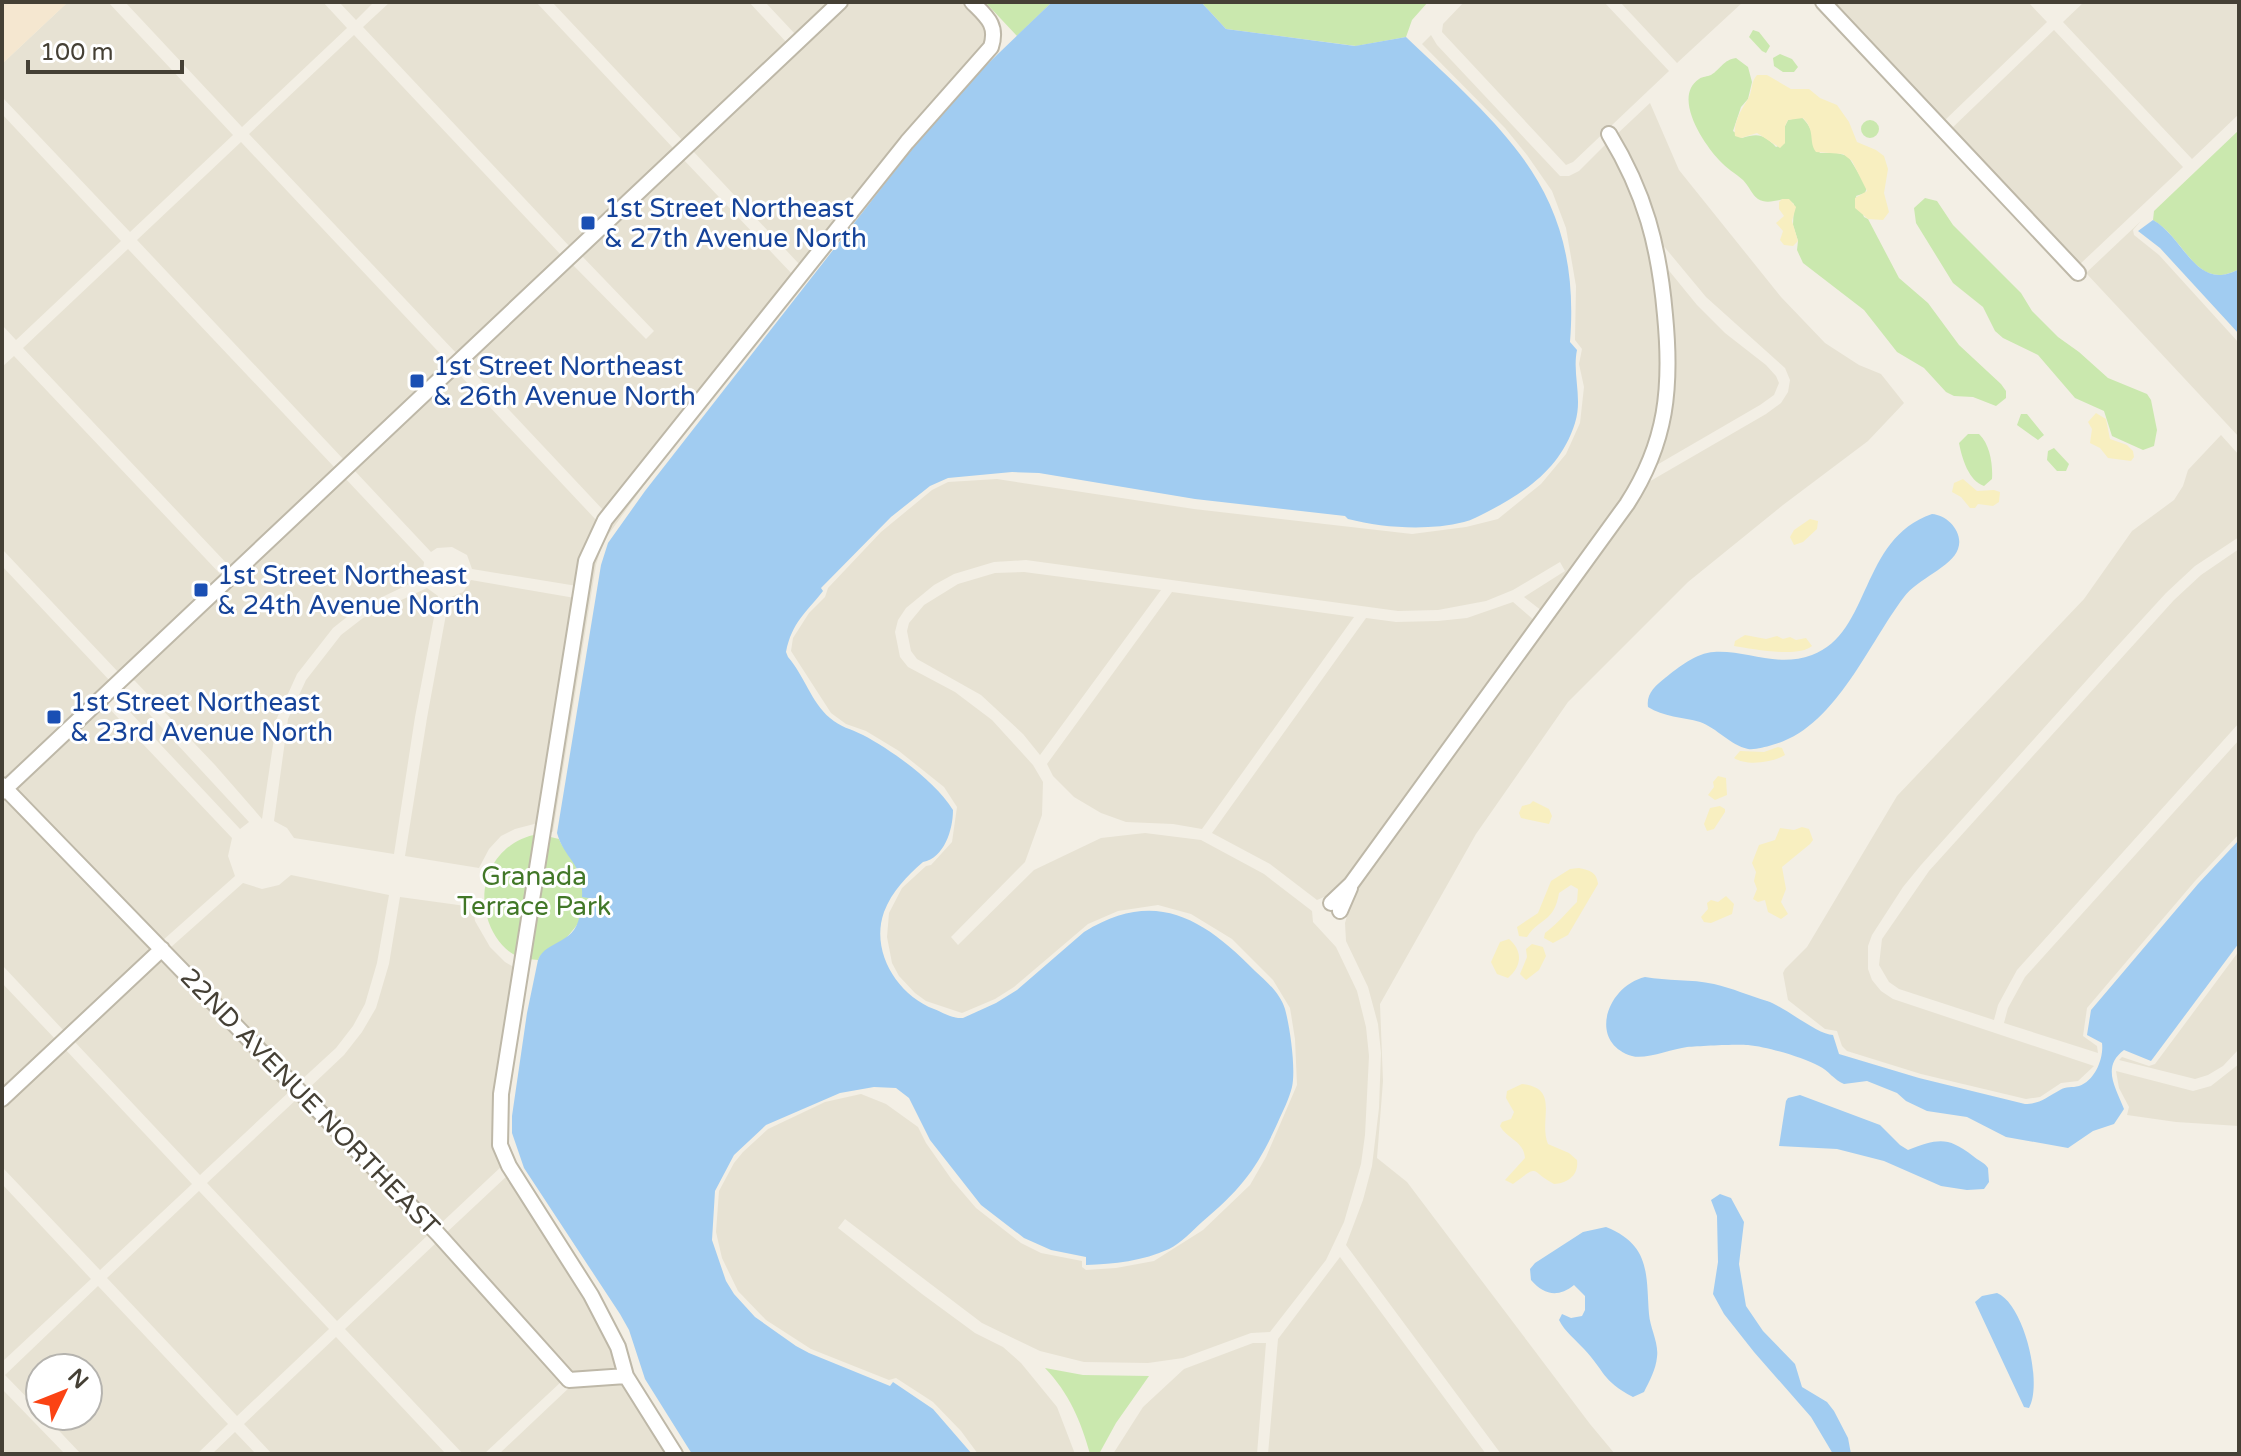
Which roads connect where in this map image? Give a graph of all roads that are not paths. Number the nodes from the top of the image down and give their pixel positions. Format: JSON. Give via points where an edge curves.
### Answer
{"nodes":[{"id":1,"x":840,"y":2,"type":"edge"},
{"id":2,"x":972,"y":2,"type":"edge"},
{"id":3,"x":1823,"y":2,"type":"edge"},
{"id":4,"x":1609,"y":134,"type":"dead end"},
{"id":5,"x":2078,"y":273,"type":"dead end"},
{"id":6,"x":3,"y":788,"type":"edge"},
{"id":7,"x":1336,"y":907,"type":"dead end"},
{"id":8,"x":162,"y":949,"type":"junction"},
{"id":9,"x":2,"y":1099,"type":"edge"},
{"id":10,"x":626,"y":1376,"type":"junction"},
{"id":11,"x":675,"y":1454,"type":"edge"}],
"edges":[{"from":1,"to":6,"type":"street"},
{"from":2,"to":10,"type":"street","via":[[993,24],[991,47],[907,142],[605,520],[586,561],[501,1094],[500,1145],[607,1323]]},
{"from":3,"to":5,"type":"street"},
{"from":4,"to":7,"type":"street","via":[[1645,206],[1657,247],[1668,391],[1657,446],[1643,479]]},
{"from":6,"to":8,"type":"street","name":"22ND AVENUE NORTHEAST"},
{"from":8,"to":9,"type":"street"},
{"from":8,"to":10,"type":"street","name":"22ND AVENUE NORTHEAST","via":[[438,1234],[569,1380]]},
{"from":10,"to":11,"type":"street"}]}
